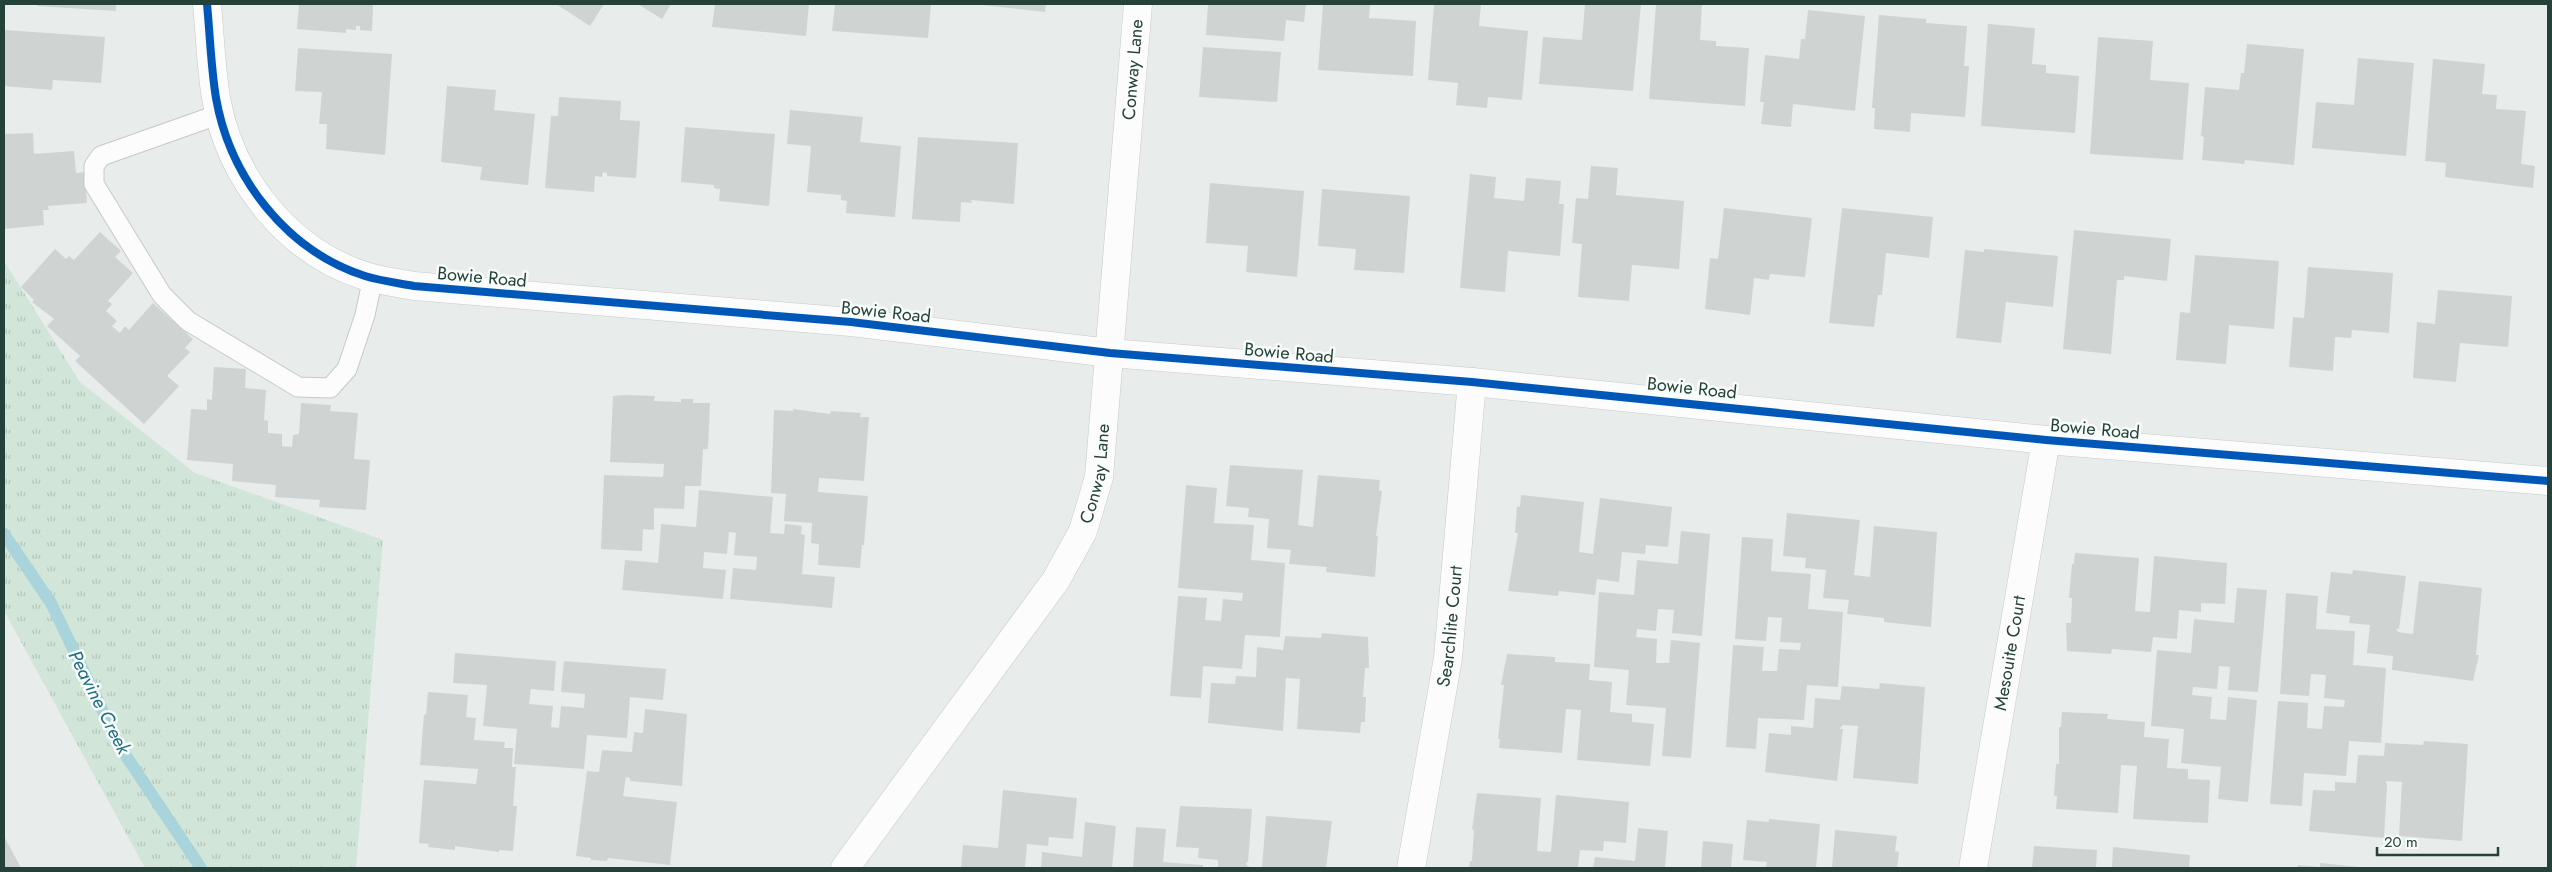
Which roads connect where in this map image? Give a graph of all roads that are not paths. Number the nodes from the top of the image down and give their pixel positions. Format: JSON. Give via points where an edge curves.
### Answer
{"nodes":[{"id":1,"x":207,"y":4,"type":"edge"},
{"id":2,"x":1138,"y":4,"type":"edge"},
{"id":3,"x":220,"y":114,"type":"junction"},
{"id":4,"x":372,"y":277,"type":"junction"},
{"id":5,"x":1110,"y":353,"type":"junction"},
{"id":6,"x":1472,"y":382,"type":"junction"},
{"id":7,"x":2046,"y":440,"type":"junction"},
{"id":8,"x":2548,"y":481,"type":"edge"},
{"id":9,"x":845,"y":868,"type":"edge"},
{"id":10,"x":1411,"y":868,"type":"edge"},
{"id":11,"x":1973,"y":868,"type":"edge"}],
"edges":[{"from":1,"to":3,"type":"street","name":"Bowie Road"},
{"from":2,"to":5,"type":"street","name":"Conway Lane"},
{"from":3,"to":4,"type":"street","name":"Bowie Road","via":[[226,139],[250,188],[282,226],[322,256]]},
{"from":3,"to":4,"type":"lane","via":[[101,156],[94,166],[94,184],[162,295],[188,321],[298,387],[330,388],[347,369]]},
{"from":4,"to":5,"type":"street","name":"Bowie Road","via":[[414,286],[851,322]]},
{"from":5,"to":6,"type":"street","name":"Bowie Road"},
{"from":5,"to":9,"type":"street","name":"Conway Lane","via":[[1099,477],[1083,531],[1056,580]]},
{"from":6,"to":7,"type":"street","name":"Bowie Road"},
{"from":6,"to":10,"type":"street","name":"Searchlite Court","via":[[1448,658]]},
{"from":7,"to":8,"type":"street","name":"Bowie Road"},
{"from":7,"to":11,"type":"street","name":"Mesouite Court"}]}
